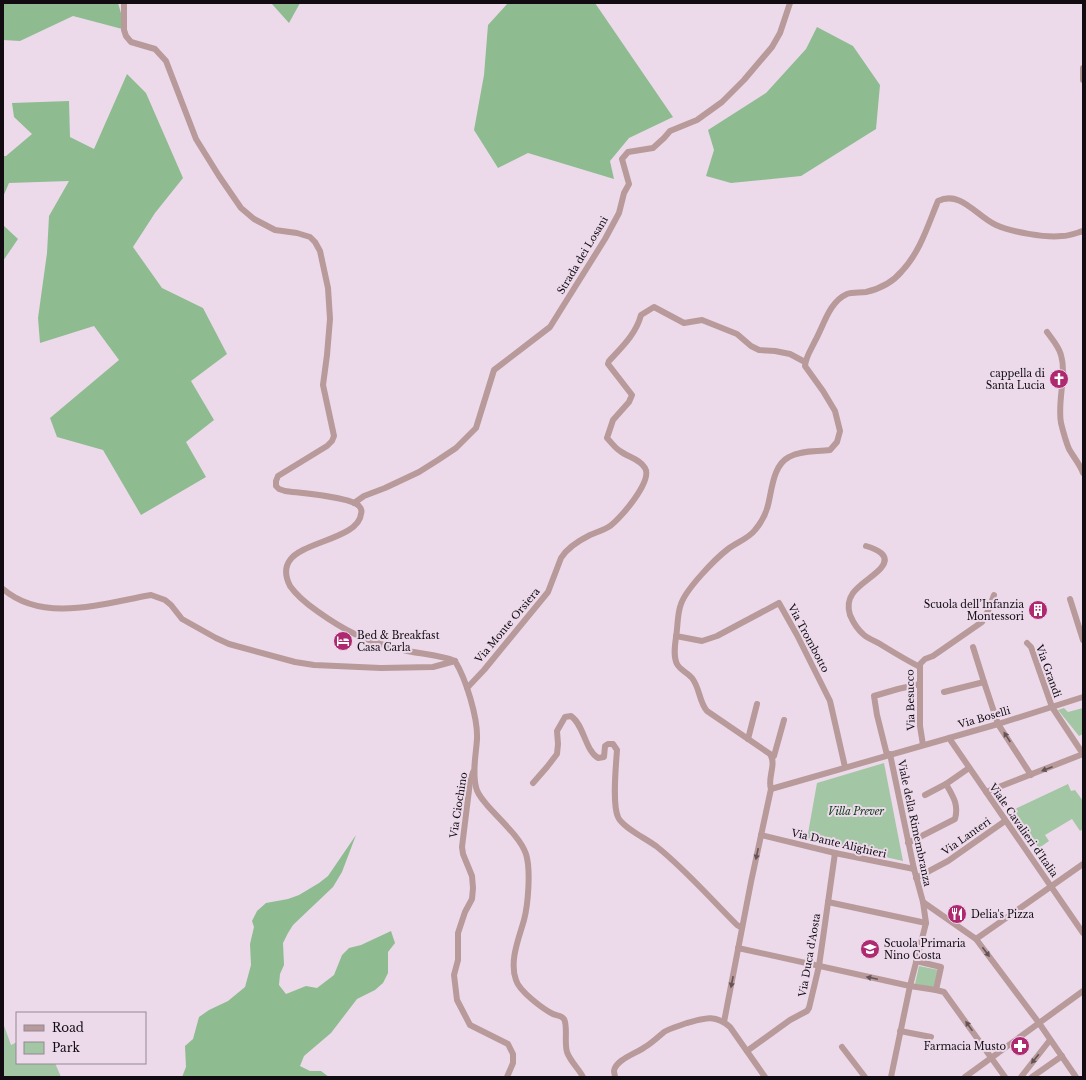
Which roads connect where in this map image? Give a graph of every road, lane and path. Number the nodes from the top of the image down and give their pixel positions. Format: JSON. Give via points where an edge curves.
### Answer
{"nodes":[{"id":1,"x":124,"y":3,"type":"edge"},
{"id":2,"x":790,"y":3,"type":"edge"},
{"id":3,"x":1083,"y":68,"type":"edge"},
{"id":4,"x":1083,"y":80,"type":"edge"},
{"id":5,"x":1083,"y":230,"type":"edge"},
{"id":6,"x":1047,"y":332,"type":"dead end"},
{"id":7,"x":805,"y":362,"type":"junction"},
{"id":8,"x":1083,"y":473,"type":"edge"},
{"id":9,"x":354,"y":502,"type":"junction"},
{"id":10,"x":866,"y":546,"type":"dead end"},
{"id":11,"x":3,"y":589,"type":"edge"},
{"id":12,"x":994,"y":595,"type":"dead end"},
{"id":13,"x":1070,"y":599,"type":"dead end"},
{"id":14,"x":676,"y":636,"type":"junction"},
{"id":15,"x":1083,"y":640,"type":"edge"},
{"id":16,"x":1027,"y":643,"type":"dead end"},
{"id":17,"x":973,"y":647,"type":"dead end"},
{"id":18,"x":455,"y":661,"type":"junction"},
{"id":19,"x":920,"y":667,"type":"junction"},
{"id":20,"x":984,"y":682,"type":"junction"},
{"id":21,"x":920,"y":684,"type":"junction"},
{"id":22,"x":467,"y":688,"type":"junction"},
{"id":23,"x":944,"y":692,"type":"dead end"},
{"id":24,"x":1083,"y":697,"type":"edge"},
{"id":25,"x":757,"y":704,"type":"dead end"},
{"id":26,"x":1052,"y":707,"type":"junction"},
{"id":27,"x":784,"y":720,"type":"dead end"},
{"id":28,"x":998,"y":724,"type":"junction"},
{"id":29,"x":948,"y":738,"type":"junction"},
{"id":30,"x":748,"y":739,"type":"junction"},
{"id":31,"x":923,"y":745,"type":"junction"},
{"id":32,"x":1083,"y":754,"type":"edge"},
{"id":33,"x":888,"y":755,"type":"junction"},
{"id":34,"x":772,"y":758,"type":"junction"},
{"id":35,"x":475,"y":765,"type":"junction"},
{"id":36,"x":846,"y":767,"type":"junction"},
{"id":37,"x":969,"y":768,"type":"junction"},
{"id":38,"x":1031,"y":775,"type":"junction"},
{"id":39,"x":533,"y":783,"type":"dead end"},
{"id":40,"x":946,"y":784,"type":"junction"},
{"id":41,"x":771,"y":789,"type":"junction"},
{"id":42,"x":986,"y":792,"type":"junction"},
{"id":43,"x":925,"y":795,"type":"dead end"},
{"id":44,"x":1006,"y":820,"type":"junction"},
{"id":45,"x":761,"y":835,"type":"junction"},
{"id":46,"x":908,"y":843,"type":"junction"},
{"id":47,"x":835,"y":853,"type":"junction"},
{"id":48,"x":1083,"y":864,"type":"edge"},
{"id":49,"x":914,"y":869,"type":"junction"},
{"id":50,"x":916,"y":878,"type":"junction"},
{"id":51,"x":1051,"y":886,"type":"junction"},
{"id":52,"x":828,"y":902,"type":"junction"},
{"id":53,"x":923,"y":902,"type":"junction"},
{"id":54,"x":926,"y":923,"type":"junction"},
{"id":55,"x":742,"y":928,"type":"junction"},
{"id":56,"x":1083,"y":933,"type":"edge"},
{"id":57,"x":976,"y":939,"type":"junction"},
{"id":58,"x":738,"y":948,"type":"junction"},
{"id":59,"x":916,"y":961,"type":"junction"},
{"id":60,"x":819,"y":966,"type":"junction"},
{"id":61,"x":910,"y":986,"type":"junction"},
{"id":62,"x":936,"y":990,"type":"junction"},
{"id":63,"x":1083,"y":991,"type":"edge"},
{"id":64,"x":724,"y":1022,"type":"junction"},
{"id":65,"x":1039,"y":1023,"type":"junction"},
{"id":66,"x":900,"y":1031,"type":"junction"},
{"id":67,"x":931,"y":1037,"type":"dead end"},
{"id":68,"x":1050,"y":1040,"type":"junction"},
{"id":69,"x":842,"y":1046,"type":"dead end"},
{"id":70,"x":747,"y":1051,"type":"junction"},
{"id":71,"x":1062,"y":1056,"type":"junction"},
{"id":72,"x":992,"y":1058,"type":"junction"},
{"id":73,"x":507,"y":1077,"type":"edge"},
{"id":74,"x":583,"y":1077,"type":"edge"},
{"id":75,"x":615,"y":1077,"type":"edge"},
{"id":76,"x":765,"y":1077,"type":"edge"},
{"id":77,"x":865,"y":1077,"type":"edge"},
{"id":78,"x":891,"y":1077,"type":"edge"},
{"id":79,"x":965,"y":1077,"type":"edge"},
{"id":80,"x":1005,"y":1077,"type":"edge"},
{"id":81,"x":1021,"y":1077,"type":"edge"},
{"id":82,"x":1032,"y":1077,"type":"edge"},
{"id":83,"x":1076,"y":1077,"type":"edge"}],
"edges":[{"from":1,"to":9,"type":"street","via":[[126,36],[137,45],[155,49],[166,61],[196,139],[241,208],[254,219],[275,230],[310,237],[320,251],[328,288],[330,319],[323,385],[334,436],[327,446],[278,476],[276,486],[285,491]]},
{"from":2,"to":9,"type":"street","name":"Strada dei Losani","via":[[780,33],[772,47],[722,102],[697,120],[670,130],[653,148],[628,152],[622,159],[629,184],[605,239],[550,327],[494,370],[476,428],[456,448],[419,472]]},
{"from":3,"to":4,"type":"street"},
{"from":5,"to":7,"type":"street","via":[[1073,235],[1053,237],[1007,230],[984,218],[960,200],[945,198],[938,201],[916,253],[902,272],[884,286],[848,294],[837,302],[828,313]]},
{"from":6,"to":8,"type":"street","via":[[1062,356],[1061,423],[1069,449]]},
{"from":7,"to":14,"type":"street","via":[[805,366],[835,411],[840,431],[837,442],[830,450],[788,457],[779,466],[770,489],[765,514],[755,530],[728,549],[701,576],[683,599]]},
{"from":7,"to":22,"type":"street","name":"Via Monte Orsiera","via":[[790,354],[759,350],[737,334],[702,320],[684,324],[654,307],[641,315],[639,324],[630,338],[608,364],[632,395],[613,420],[607,438],[621,452],[639,461],[646,468],[645,482],[614,522],[589,535],[565,553],[548,592]]},
{"from":9,"to":18,"type":"street","via":[[362,511],[361,518],[337,536],[303,550],[290,560],[286,572],[289,585],[310,606],[333,623],[360,637],[398,649]]},
{"from":10,"to":19,"type":"street","via":[[880,550],[884,560],[882,567],[854,591],[850,599],[850,614],[864,635]]},
{"from":11,"to":18,"type":"street","via":[[18,599],[43,606],[76,609],[151,595],[158,596],[171,605],[182,619],[216,638],[295,662],[401,668],[433,667]]},
{"from":12,"to":19,"type":"street","name":"Via Besucco","via":[[982,622],[925,659]]},
{"from":13,"to":15,"type":"street"},
{"from":14,"to":30,"type":"street","via":[[675,659],[678,666],[692,678],[704,707]]},
{"from":14,"to":36,"type":"street","name":"Via Trombotto","via":[[702,640],[717,636],[779,603],[829,698]]},
{"from":16,"to":26,"type":"street","name":"Via Grandi","via":[[1031,647]]},
{"from":17,"to":20,"type":"street"},
{"from":18,"to":22,"type":"street"},
{"from":19,"to":21,"type":"street","name":"Via Besucco"},
{"from":20,"to":23,"type":"street"},
{"from":20,"to":28,"type":"street"},
{"from":21,"to":31,"type":"street","name":"Via Besucco","via":[[920,726]]},
{"from":21,"to":33,"type":"street","via":[[874,696]]},
{"from":22,"to":35,"type":"street","via":[[477,728]]},
{"from":24,"to":26,"type":"street","name":"Via Boselli"},
{"from":25,"to":30,"type":"street"},
{"from":26,"to":28,"type":"street","name":"Via Boselli"},
{"from":26,"to":32,"type":"street","name":"Via Grandi"},
{"from":27,"to":34,"type":"street"},
{"from":28,"to":29,"type":"street","name":"Via Boselli"},
{"from":38,"to":28,"type":"street","one_way":true},
{"from":29,"to":31,"type":"street","name":"Via Boselli"},
{"from":29,"to":37,"type":"street","name":"Viale Cavalieri d'Italia"},
{"from":30,"to":34,"type":"street"},
{"from":31,"to":33,"type":"street","name":"Via Boselli"},
{"from":32,"to":38,"type":"street","one_way":true},
{"from":33,"to":36,"type":"street","name":"Viale della Rimembranza"},
{"from":33,"to":46,"type":"street","name":"Viale della Rimembranza"},
{"from":34,"to":41,"type":"street"},
{"from":35,"to":73,"type":"street","name":"Via Ciochino","via":[[470,782],[462,847],[472,876],[472,899],[458,933],[458,960],[454,975],[457,1000],[470,1025],[508,1044],[514,1054]]},
{"from":35,"to":74,"type":"street","via":[[476,788],[480,796],[516,836],[526,854],[528,891],[515,955],[516,980],[526,995],[564,1019],[567,1054]]},
{"from":36,"to":41,"type":"street","name":"Viale della Rimembranza"},
{"from":37,"to":40,"type":"street"},
{"from":37,"to":42,"type":"street","name":"Viale Cavalieri d'Italia"},
{"from":38,"to":42,"type":"street"},
{"from":39,"to":55,"type":"street","via":[[557,754],[557,731],[565,717],[571,716],[576,720],[585,740],[598,758],[604,757],[605,746],[613,744],[617,750],[617,816],[622,824],[664,852]]},
{"from":40,"to":43,"type":"street"},
{"from":40,"to":46,"type":"street","via":[[956,804],[955,819]]},
{"from":41,"to":45,"type":"street"},
{"from":42,"to":44,"type":"street","name":"Viale Cavalieri d'Italia"},
{"from":44,"to":50,"type":"street","name":"Via Lanteri","via":[[948,861]]},
{"from":44,"to":51,"type":"street","name":"Viale Cavalieri d'Italia"},
{"from":45,"to":47,"type":"street","name":"Via Dante Alighieri"},
{"from":45,"to":55,"type":"street","one_way":true},
{"from":46,"to":49,"type":"street","name":"Viale della Rimembranza"},
{"from":47,"to":49,"type":"street","name":"Via Dante Alighieri"},
{"from":47,"to":52,"type":"street","name":"Via Duca d'Aosta"},
{"from":48,"to":51,"type":"street"},
{"from":49,"to":50,"type":"street","name":"Viale della Rimembranza"},
{"from":50,"to":53,"type":"street","name":"Viale della Rimembranza"},
{"from":51,"to":56,"type":"street","name":"Viale Cavalieri d'Italia"},
{"from":51,"to":57,"type":"street"},
{"from":52,"to":54,"type":"street"},
{"from":52,"to":60,"type":"street","name":"Via Duca d'Aosta"},
{"from":53,"to":54,"type":"street"},
{"from":53,"to":57,"type":"street","name":"Viale della Rimembranza"},
{"from":54,"to":59,"type":"street"},
{"from":55,"to":58,"type":"street"},
{"from":57,"to":65,"type":"street","name":"Viale della Rimembranza","one_way":true},
{"from":58,"to":60,"type":"street"},
{"from":58,"to":64,"type":"street","one_way":true},
{"from":59,"to":61,"type":"street"},
{"from":59,"to":62,"type":"street","via":[[941,967]]},
{"from":61,"to":60,"type":"street","one_way":true},
{"from":60,"to":70,"type":"street","name":"Via Duca d'Aosta","via":[[807,1011]]},
{"from":61,"to":62,"type":"street"},
{"from":61,"to":66,"type":"street"},
{"from":72,"to":62,"type":"street","one_way":true,"via":[[944,992]]},
{"from":63,"to":65,"type":"street"},
{"from":64,"to":70,"type":"street","via":[[730,1026]]},
{"from":64,"to":75,"type":"street","via":[[717,1019],[700,1019],[673,1028],[617,1065]]},
{"from":65,"to":68,"type":"street","name":"Viale della Rimembranza"},
{"from":65,"to":72,"type":"street"},
{"from":66,"to":67,"type":"street"},
{"from":66,"to":78,"type":"street"},
{"from":68,"to":71,"type":"street","name":"Viale della Rimembranza"},
{"from":68,"to":81,"type":"street","one_way":true},
{"from":69,"to":77,"type":"street"},
{"from":70,"to":76,"type":"street"},
{"from":71,"to":82,"type":"street"},
{"from":71,"to":83,"type":"street","name":"Viale della Rimembranza"},
{"from":72,"to":79,"type":"street"},
{"from":72,"to":80,"type":"street"}]}
